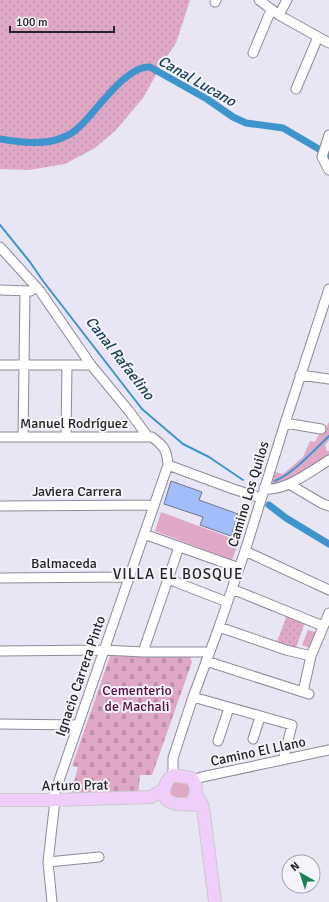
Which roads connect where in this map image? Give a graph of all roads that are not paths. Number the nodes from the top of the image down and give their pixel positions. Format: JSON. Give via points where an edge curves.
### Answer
{"nodes":[{"id":1,"x":260,"y":0,"type":"edge"},
{"id":2,"x":287,"y":0,"type":"edge"},
{"id":3,"x":275,"y":12,"type":"junction"},
{"id":4,"x":325,"y":39,"type":"edge"},
{"id":5,"x":253,"y":53,"type":"dead end"},
{"id":6,"x":296,"y":89,"type":"dead end"},
{"id":7,"x":328,"y":139,"type":"edge"},
{"id":8,"x":329,"y":170,"type":"edge"},
{"id":9,"x":0,"y":247,"type":"edge"},
{"id":10,"x":329,"y":289,"type":"edge"},
{"id":11,"x":0,"y":290,"type":"edge"},
{"id":12,"x":40,"y":291,"type":"junction"},
{"id":13,"x":25,"y":292,"type":"junction"},
{"id":14,"x":326,"y":303,"type":"edge"},
{"id":15,"x":0,"y":365,"type":"edge"},
{"id":16,"x":23,"y":365,"type":"junction"},
{"id":17,"x":67,"y":365,"type":"junction"},
{"id":18,"x":91,"y":365,"type":"junction"},
{"id":19,"x":300,"y":375,"type":"junction"},
{"id":20,"x":329,"y":379,"type":"edge"},
{"id":21,"x":285,"y":423,"type":"junction"},
{"id":22,"x":321,"y":429,"type":"dead end"},
{"id":23,"x":0,"y":436,"type":"edge"},
{"id":24,"x":23,"y":437,"type":"junction"},
{"id":25,"x":66,"y":437,"type":"junction"},
{"id":26,"x":148,"y":437,"type":"junction"},
{"id":27,"x":329,"y":460,"type":"edge"},
{"id":28,"x":168,"y":465,"type":"junction"},
{"id":29,"x":289,"y":484,"type":"junction"},
{"id":30,"x":264,"y":488,"type":"junction"},
{"id":31,"x":261,"y":498,"type":"junction"},
{"id":32,"x":154,"y":505,"type":"junction"},
{"id":33,"x":0,"y":506,"type":"edge"},
{"id":34,"x":329,"y":506,"type":"edge"},
{"id":35,"x":144,"y":534,"type":"junction"},
{"id":36,"x":179,"y":547,"type":"junction"},
{"id":37,"x":245,"y":551,"type":"junction"},
{"id":38,"x":239,"y":568,"type":"junction"},
{"id":39,"x":128,"y":577,"type":"junction"},
{"id":40,"x":0,"y":578,"type":"edge"},
{"id":41,"x":168,"y":579,"type":"junction"},
{"id":42,"x":232,"y":589,"type":"junction"},
{"id":43,"x":329,"y":590,"type":"edge"},
{"id":44,"x":227,"y":602,"type":"junction"},
{"id":45,"x":329,"y":613,"type":"edge"},
{"id":46,"x":324,"y":626,"type":"junction"},
{"id":47,"x":219,"y":627,"type":"junction"},
{"id":48,"x":103,"y":650,"type":"junction"},
{"id":49,"x":0,"y":651,"type":"edge"},
{"id":50,"x":143,"y":652,"type":"junction"},
{"id":51,"x":208,"y":656,"type":"junction"},
{"id":52,"x":311,"y":656,"type":"junction"},
{"id":53,"x":193,"y":697,"type":"junction"},
{"id":54,"x":229,"y":708,"type":"junction"},
{"id":55,"x":260,"y":716,"type":"junction"},
{"id":56,"x":0,"y":724,"type":"edge"},
{"id":57,"x":77,"y":725,"type":"junction"},
{"id":58,"x":252,"y":739,"type":"dead end"},
{"id":59,"x":218,"y":741,"type":"dead end"},
{"id":60,"x":329,"y":750,"type":"edge"},
{"id":61,"x":283,"y":760,"type":"junction"},
{"id":62,"x":172,"y":775,"type":"junction"},
{"id":63,"x":194,"y":780,"type":"junction"},
{"id":64,"x":166,"y":795,"type":"junction"},
{"id":65,"x":0,"y":800,"type":"edge"},
{"id":66,"x":55,"y":800,"type":"junction"},
{"id":67,"x":196,"y":801,"type":"junction"},
{"id":68,"x":99,"y":857,"type":"dead end"},
{"id":69,"x":48,"y":862,"type":"junction"},
{"id":70,"x":52,"y":902,"type":"edge"},
{"id":71,"x":215,"y":902,"type":"edge"}],
"edges":[{"from":1,"to":3,"type":"street"},
{"from":2,"to":3,"type":"street"},
{"from":3,"to":4,"type":"street"},
{"from":3,"to":5,"type":"street"},
{"from":4,"to":6,"type":"street"},
{"from":7,"to":8,"type":"street","via":[[322,157]]},
{"from":9,"to":12,"type":"street"},
{"from":10,"to":14,"type":"street","name":"Camino Los Quilos"},
{"from":11,"to":13,"type":"street"},
{"from":12,"to":13,"type":"street"},
{"from":12,"to":18,"type":"street"},
{"from":13,"to":16,"type":"street"},
{"from":14,"to":19,"type":"street","name":"Camino Los Quilos"},
{"from":15,"to":16,"type":"street"},
{"from":16,"to":17,"type":"street"},
{"from":16,"to":24,"type":"street"},
{"from":17,"to":18,"type":"street"},
{"from":17,"to":25,"type":"street"},
{"from":18,"to":26,"type":"street"},
{"from":19,"to":20,"type":"street"},
{"from":19,"to":21,"type":"street","name":"Camino Los Quilos"},
{"from":21,"to":22,"type":"street"},
{"from":21,"to":30,"type":"street","name":"Camino Los Quilos"},
{"from":23,"to":24,"type":"street","name":"Manuel Rodríguez"},
{"from":24,"to":25,"type":"street","name":"Manuel Rodríguez"},
{"from":25,"to":26,"type":"street","name":"Manuel Rodríguez"},
{"from":26,"to":28,"type":"street","via":[[152,437],[162,446],[167,453]]},
{"from":27,"to":29,"type":"street"},
{"from":28,"to":31,"type":"street"},
{"from":28,"to":32,"type":"street","name":"Ignacio Carrera Pinto"},
{"from":29,"to":30,"type":"street","via":[[269,490]]},
{"from":29,"to":34,"type":"street"},
{"from":30,"to":31,"type":"street","name":"Camino Los Quilos"},
{"from":31,"to":37,"type":"street","name":"Camino Los Quilos"},
{"from":32,"to":33,"type":"street","name":"Javiera Carrera"},
{"from":32,"to":35,"type":"street","name":"Ignacio Carrera Pinto"},
{"from":35,"to":36,"type":"street"},
{"from":35,"to":39,"type":"street","name":"Ignacio Carrera Pinto"},
{"from":36,"to":38,"type":"street"},
{"from":36,"to":41,"type":"street"},
{"from":37,"to":38,"type":"street","name":"Camino Los Quilos"},
{"from":37,"to":43,"type":"street"},
{"from":38,"to":42,"type":"street","name":"Camino Los Quilos"},
{"from":39,"to":40,"type":"street","name":"Balmaceda"},
{"from":39,"to":48,"type":"street","name":"Ignacio Carrera Pinto"},
{"from":41,"to":44,"type":"street"},
{"from":41,"to":50,"type":"street"},
{"from":42,"to":44,"type":"street","name":"Camino Los Quilos"},
{"from":42,"to":46,"type":"street"},
{"from":44,"to":47,"type":"street","name":"Camino Los Quilos"},
{"from":45,"to":46,"type":"street"},
{"from":46,"to":52,"type":"street"},
{"from":47,"to":51,"type":"street","name":"Camino Los Quilos"},
{"from":47,"to":52,"type":"street"},
{"from":48,"to":49,"type":"street"},
{"from":48,"to":50,"type":"street"},
{"from":48,"to":57,"type":"street","name":"Ignacio Carrera Pinto"},
{"from":50,"to":51,"type":"street"},
{"from":51,"to":52,"type":"street","via":[[306,693]]},
{"from":51,"to":53,"type":"street","name":"Camino Los Quilos"},
{"from":53,"to":54,"type":"street"},
{"from":53,"to":62,"type":"street","name":"Camino Los Quilos","via":[[174,758]]},
{"from":54,"to":55,"type":"street"},
{"from":54,"to":59,"type":"street"},
{"from":55,"to":58,"type":"street"},
{"from":55,"to":61,"type":"street","via":[[292,726]]},
{"from":56,"to":57,"type":"street"},
{"from":57,"to":66,"type":"street","name":"Ignacio Carrera Pinto","via":[[54,795]]},
{"from":60,"to":61,"type":"street","name":"Camino El Llano"},
{"from":61,"to":63,"type":"street","name":"Camino El Llano"},
{"from":62,"to":63,"type":"main road"},
{"from":62,"to":64,"type":"main road","name":"Arturo Prat","via":[[166,781]]},
{"from":63,"to":67,"type":"main road"},
{"from":64,"to":66,"type":"main road","name":"Arturo Prat"},
{"from":64,"to":67,"type":"main road","via":[[173,803]]},
{"from":65,"to":66,"type":"main road","name":"Arturo Prat"},
{"from":66,"to":69,"type":"street","name":"Ignacio Carrera Pinto"},
{"from":67,"to":71,"type":"main road"},
{"from":68,"to":69,"type":"street"},
{"from":69,"to":70,"type":"street","name":"Ignacio Carrera Pinto"}]}
